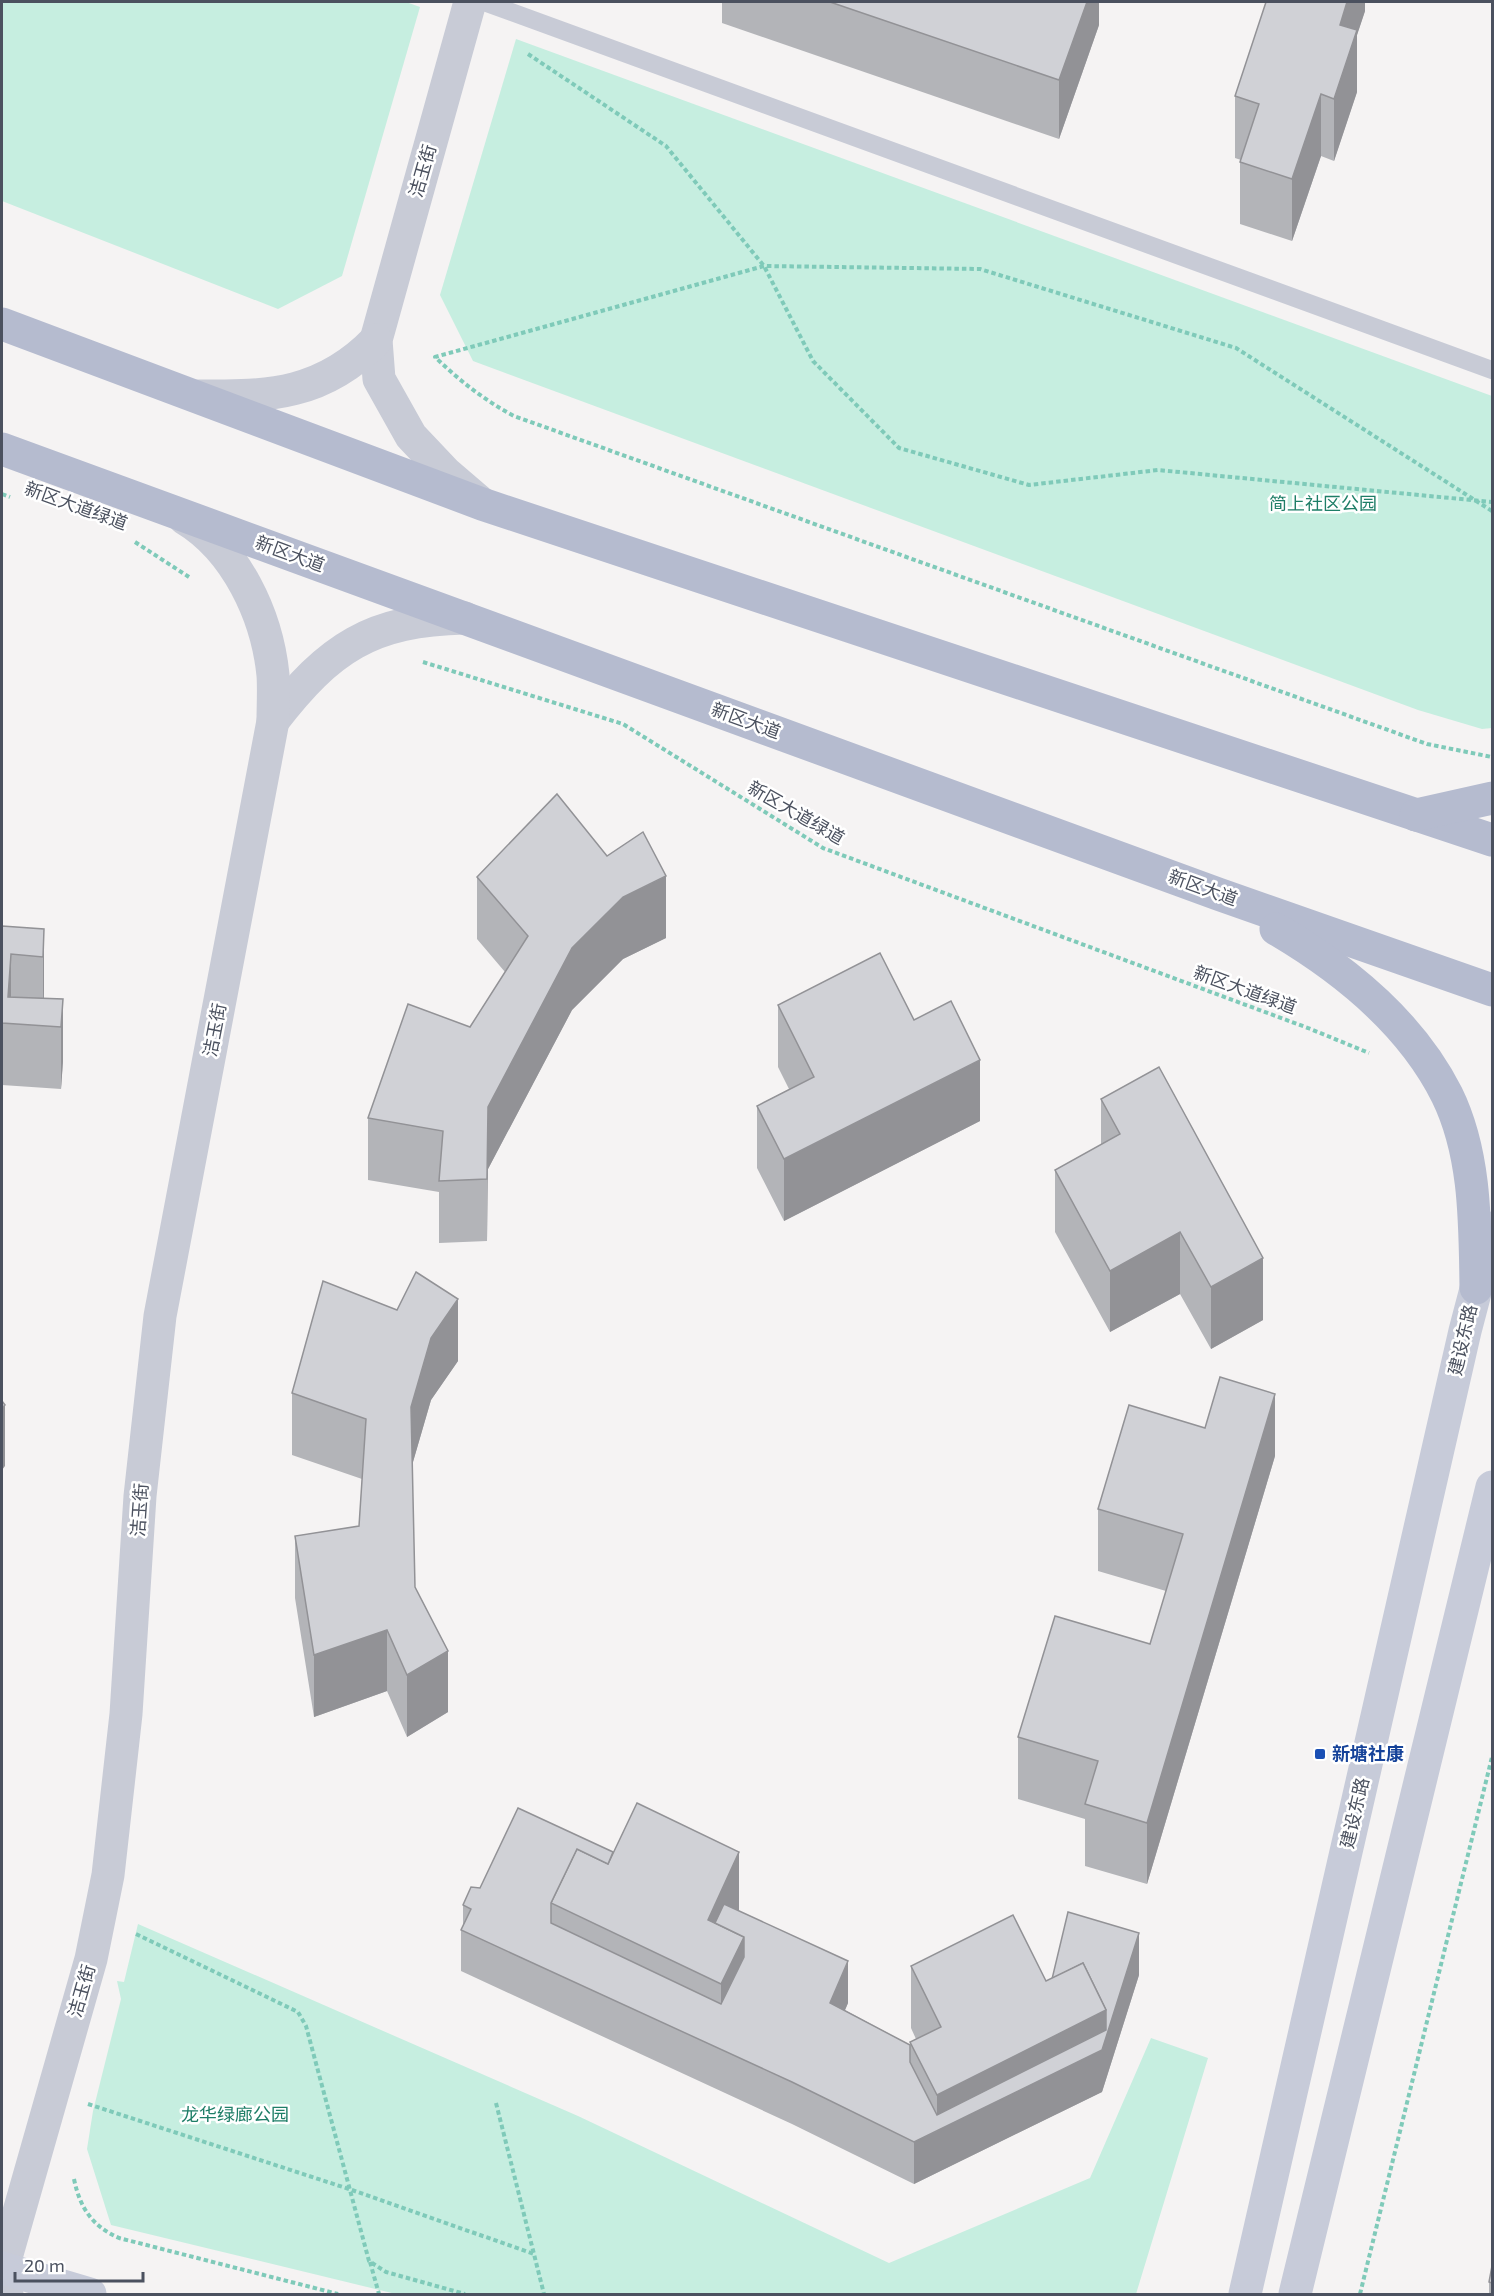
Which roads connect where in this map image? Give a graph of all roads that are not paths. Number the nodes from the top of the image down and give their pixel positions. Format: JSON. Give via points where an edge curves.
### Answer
{"nodes":[{"id":1,"x":470,"y":2,"type":"edge"},
{"id":2,"x":484,"y":2,"type":"edge"},
{"id":3,"x":2,"y":324,"type":"edge"},
{"id":4,"x":376,"y":340,"type":"junction"},
{"id":5,"x":1492,"y":370,"type":"edge"},
{"id":6,"x":194,"y":396,"type":"junction"},
{"id":7,"x":2,"y":448,"type":"edge"},
{"id":8,"x":482,"y":504,"type":"junction"},
{"id":9,"x":170,"y":510,"type":"junction"},
{"id":10,"x":465,"y":618,"type":"junction"},
{"id":11,"x":273,"y":721,"type":"junction"},
{"id":12,"x":1492,"y":798,"type":"edge"},
{"id":13,"x":1416,"y":815,"type":"junction"},
{"id":14,"x":1492,"y":840,"type":"edge"},
{"id":15,"x":1218,"y":894,"type":"junction"},
{"id":16,"x":1492,"y":990,"type":"edge"},
{"id":17,"x":1492,"y":1228,"type":"edge"},
{"id":18,"x":1476,"y":1288,"type":"junction"},
{"id":19,"x":1492,"y":1487,"type":"edge"},
{"id":20,"x":4,"y":2277,"type":"edge"},
{"id":21,"x":90,"y":2295,"type":"edge"},
{"id":22,"x":1245,"y":2295,"type":"edge"},
{"id":23,"x":1295,"y":2295,"type":"edge"}],
"edges":[{"from":1,"to":4,"type":"street","name":"洁玉街"},
{"from":2,"to":5,"type":"lane"},
{"from":3,"to":6,"type":"main road"},
{"from":4,"to":6,"type":"street","via":[[361,356],[315,384],[252,397]]},
{"from":4,"to":8,"type":"street","name":"洁玉街","via":[[379,379],[411,436]]},
{"from":6,"to":8,"type":"main road"},
{"from":7,"to":9,"type":"main road","name":"新区大道"},
{"from":8,"to":13,"type":"main road"},
{"from":9,"to":10,"type":"main road","name":"新区大道"},
{"from":9,"to":11,"type":"street","name":"洁玉街","via":[[196,525],[221,549],[245,585],[268,646],[273,675]]},
{"from":10,"to":11,"type":"street","via":[[426,618],[367,635],[328,660],[301,684]]},
{"from":10,"to":15,"type":"main road","name":"新区大道"},
{"from":11,"to":20,"type":"street","name":"洁玉街","via":[[159,1327],[140,1497],[118,1798],[108,1875],[91,1959]]},
{"from":12,"to":13,"type":"main road"},
{"from":13,"to":14,"type":"main road"},
{"from":15,"to":16,"type":"main road","name":"新区大道"},
{"from":15,"to":18,"type":"main road","via":[[1346,976],[1392,1019],[1431,1067],[1448,1097],[1467,1163],[1475,1213]]},
{"from":17,"to":18,"type":"main road","name":"建设东路"},
{"from":18,"to":22,"type":"main road","name":"建设东路"},
{"from":19,"to":23,"type":"main road"},
{"from":20,"to":21,"type":"main road"}]}
